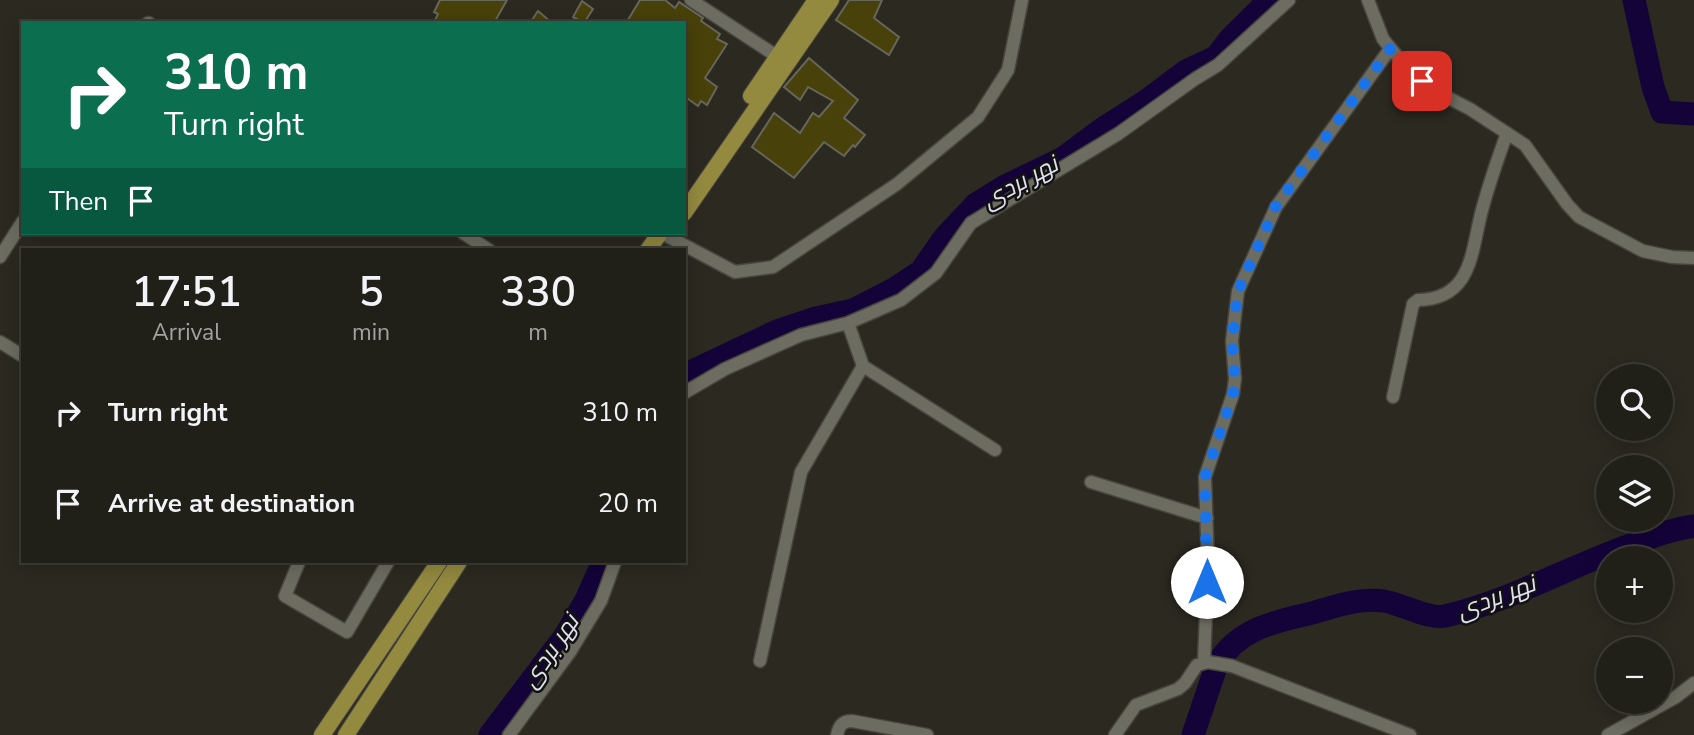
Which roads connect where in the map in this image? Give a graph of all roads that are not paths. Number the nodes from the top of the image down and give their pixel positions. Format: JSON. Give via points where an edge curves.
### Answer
{"nodes":[{"id":1,"x":691,"y":0,"type":"edge"},
{"id":2,"x":816,"y":0,"type":"edge"},
{"id":3,"x":831,"y":0,"type":"edge"},
{"id":4,"x":1022,"y":0,"type":"edge"},
{"id":5,"x":1289,"y":0,"type":"edge"},
{"id":6,"x":1368,"y":0,"type":"edge"},
{"id":7,"x":1390,"y":49,"type":"junction"},
{"id":8,"x":778,"y":57,"type":"junction"},
{"id":9,"x":1507,"y":133,"type":"junction"},
{"id":10,"x":686,"y":192,"type":"edge"},
{"id":11,"x":686,"y":210,"type":"edge"},
{"id":12,"x":21,"y":224,"type":"edge"},
{"id":13,"x":466,"y":235,"type":"edge"},
{"id":14,"x":665,"y":238,"type":"edge"},
{"id":15,"x":486,"y":248,"type":"edge"},
{"id":16,"x":686,"y":248,"type":"edge"},
{"id":17,"x":686,"y":248,"type":"edge"},
{"id":18,"x":0,"y":257,"type":"edge"},
{"id":19,"x":1694,"y":258,"type":"edge"},
{"id":20,"x":848,"y":323,"type":"junction"},
{"id":21,"x":0,"y":342,"type":"edge"},
{"id":22,"x":21,"y":355,"type":"edge"},
{"id":23,"x":863,"y":366,"type":"junction"},
{"id":24,"x":686,"y":392,"type":"edge"},
{"id":25,"x":1393,"y":397,"type":"dead end"},
{"id":26,"x":995,"y":450,"type":"dead end"},
{"id":27,"x":1091,"y":482,"type":"dead end"},
{"id":28,"x":1206,"y":519,"type":"junction"},
{"id":29,"x":299,"y":563,"type":"edge"},
{"id":30,"x":387,"y":563,"type":"edge"},
{"id":31,"x":438,"y":563,"type":"edge"},
{"id":32,"x":457,"y":563,"type":"edge"},
{"id":33,"x":615,"y":563,"type":"edge"},
{"id":34,"x":760,"y":661,"type":"dead end"},
{"id":35,"x":1206,"y":662,"type":"junction"},
{"id":36,"x":1694,"y":683,"type":"edge"},
{"id":37,"x":322,"y":735,"type":"edge"},
{"id":38,"x":346,"y":735,"type":"edge"},
{"id":39,"x":509,"y":735,"type":"edge"},
{"id":40,"x":837,"y":735,"type":"edge"},
{"id":41,"x":927,"y":735,"type":"edge"},
{"id":42,"x":1115,"y":735,"type":"edge"},
{"id":43,"x":1410,"y":735,"type":"edge"},
{"id":44,"x":1608,"y":735,"type":"edge"}],
"edges":[{"from":1,"to":8,"type":"street"},
{"from":2,"to":8,"type":"main road"},
{"from":3,"to":11,"type":"main road"},
{"from":4,"to":17,"type":"street","via":[[1008,71],[978,117],[897,184],[773,267],[735,272]]},
{"from":5,"to":20,"type":"street","via":[[1218,65],[1118,134],[971,223],[936,273],[901,300]]},
{"from":6,"to":7,"type":"street"},
{"from":7,"to":9,"type":"street","via":[[1435,91]]},
{"from":7,"to":28,"type":"street","via":[[1276,206],[1238,291],[1232,341],[1233,394],[1205,477]]},
{"from":8,"to":10,"type":"main road"},
{"from":9,"to":19,"type":"street","via":[[1530,150],[1579,217],[1643,251]]},
{"from":9,"to":25,"type":"street","via":[[1465,272],[1447,295],[1413,304]]},
{"from":12,"to":18,"type":"street"},
{"from":13,"to":15,"type":"street"},
{"from":14,"to":16,"type":"street"},
{"from":20,"to":23,"type":"street"},
{"from":20,"to":24,"type":"street","via":[[801,335]]},
{"from":21,"to":22,"type":"street"},
{"from":23,"to":26,"type":"street"},
{"from":23,"to":34,"type":"street","via":[[801,472]]},
{"from":27,"to":28,"type":"street"},
{"from":28,"to":35,"type":"street"},
{"from":29,"to":30,"type":"street","via":[[285,596],[347,632]]},
{"from":31,"to":37,"type":"main road"},
{"from":32,"to":38,"type":"main road"},
{"from":33,"to":39,"type":"street","via":[[601,601],[570,652]]},
{"from":35,"to":42,"type":"street","via":[[1178,689],[1136,705]]},
{"from":35,"to":43,"type":"street","via":[[1232,666]]},
{"from":36,"to":44,"type":"street"},
{"from":40,"to":41,"type":"street","via":[[844,721],[852,721]]}]}
